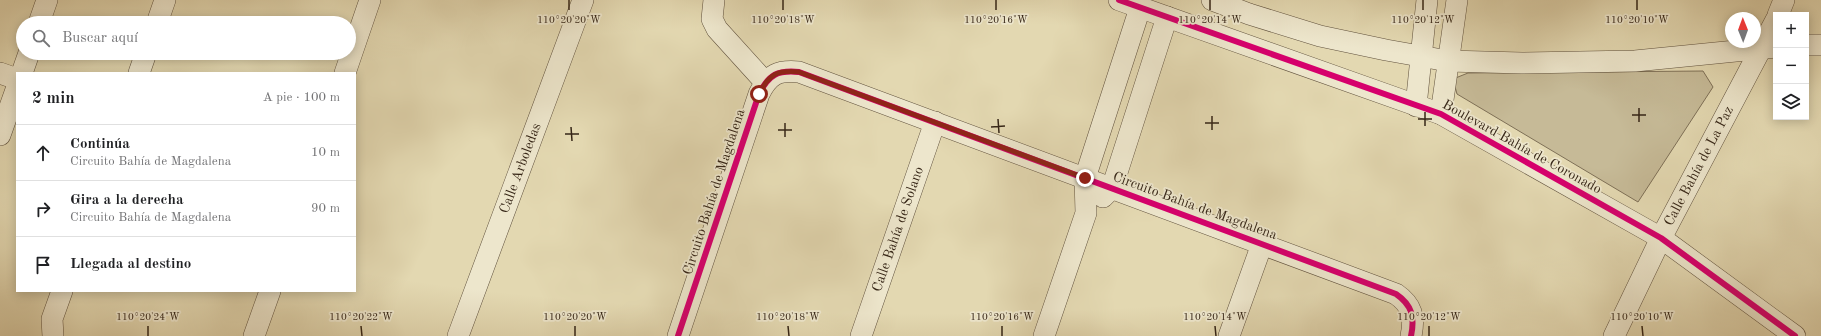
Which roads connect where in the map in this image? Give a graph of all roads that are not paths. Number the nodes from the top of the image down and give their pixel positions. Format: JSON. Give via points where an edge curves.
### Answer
{"nodes":[{"id":1,"x":47,"y":0,"type":"edge"},
{"id":2,"x":165,"y":0,"type":"edge"},
{"id":3,"x":370,"y":0,"type":"edge"},
{"id":4,"x":583,"y":0,"type":"edge"},
{"id":5,"x":714,"y":0,"type":"edge"},
{"id":6,"x":1120,"y":0,"type":"edge"},
{"id":7,"x":1212,"y":0,"type":"edge"},
{"id":8,"x":1427,"y":0,"type":"edge"},
{"id":9,"x":1457,"y":0,"type":"edge"},
{"id":10,"x":1784,"y":0,"type":"edge"},
{"id":11,"x":1140,"y":8,"type":"junction"},
{"id":12,"x":1779,"y":12,"type":"edge"},
{"id":13,"x":41,"y":16,"type":"edge"},
{"id":14,"x":159,"y":16,"type":"edge"},
{"id":15,"x":1167,"y":17,"type":"junction"},
{"id":16,"x":1773,"y":32,"type":"edge"},
{"id":17,"x":356,"y":41,"type":"edge"},
{"id":18,"x":1809,"y":45,"type":"edge"},
{"id":19,"x":1821,"y":45,"type":"edge"},
{"id":20,"x":1769,"y":47,"type":"edge"},
{"id":21,"x":1422,"y":56,"type":"junction"},
{"id":22,"x":27,"y":60,"type":"edge"},
{"id":23,"x":144,"y":60,"type":"edge"},
{"id":24,"x":349,"y":60,"type":"edge"},
{"id":25,"x":1448,"y":61,"type":"junction"},
{"id":26,"x":22,"y":72,"type":"edge"},
{"id":27,"x":139,"y":72,"type":"edge"},
{"id":28,"x":345,"y":72,"type":"edge"},
{"id":29,"x":0,"y":73,"type":"edge"},
{"id":30,"x":16,"y":79,"type":"edge"},
{"id":31,"x":765,"y":82,"type":"junction"},
{"id":32,"x":16,"y":90,"type":"edge"},
{"id":33,"x":1416,"y":106,"type":"junction"},
{"id":34,"x":1441,"y":114,"type":"junction"},
{"id":35,"x":935,"y":122,"type":"junction"},
{"id":36,"x":0,"y":135,"type":"edge"},
{"id":37,"x":1085,"y":178,"type":"junction"},
{"id":38,"x":1112,"y":188,"type":"junction"},
{"id":39,"x":1086,"y":213,"type":"junction"},
{"id":40,"x":1661,"y":238,"type":"junction"},
{"id":41,"x":1262,"y":244,"type":"junction"},
{"id":42,"x":62,"y":292,"type":"edge"},
{"id":43,"x":270,"y":292,"type":"edge"},
{"id":44,"x":53,"y":336,"type":"edge"},
{"id":45,"x":254,"y":336,"type":"edge"},
{"id":46,"x":458,"y":336,"type":"edge"},
{"id":47,"x":678,"y":336,"type":"edge"},
{"id":48,"x":861,"y":336,"type":"edge"},
{"id":49,"x":1044,"y":336,"type":"edge"},
{"id":50,"x":1229,"y":336,"type":"edge"},
{"id":51,"x":1411,"y":336,"type":"edge"},
{"id":52,"x":1614,"y":336,"type":"edge"},
{"id":53,"x":1795,"y":336,"type":"edge"}],
"edges":[{"from":1,"to":13,"type":"street"},
{"from":2,"to":14,"type":"street"},
{"from":3,"to":17,"type":"street"},
{"from":4,"to":46,"type":"street","name":"Calle Arboledas"},
{"from":5,"to":31,"type":"street","via":[[712,19],[717,29]]},
{"from":6,"to":11,"type":"street","name":"Boulevard Bahía de Coronado"},
{"from":7,"to":21,"type":"street","via":[[1320,36]]},
{"from":8,"to":21,"type":"street"},
{"from":9,"to":25,"type":"street"},
{"from":10,"to":12,"type":"street"},
{"from":11,"to":15,"type":"street","name":"Boulevard Bahía de Coronado"},
{"from":11,"to":37,"type":"street"},
{"from":15,"to":33,"type":"street","name":"Boulevard Bahía de Coronado"},
{"from":15,"to":38,"type":"street"},
{"from":16,"to":20,"type":"street","name":"Calle Bahía de La Paz"},
{"from":18,"to":19,"type":"street"},
{"from":20,"to":25,"type":"street","via":[[1635,61]]},
{"from":20,"to":40,"type":"street","name":"Calle Bahía de La Paz"},
{"from":21,"to":25,"type":"street"},
{"from":21,"to":33,"type":"street"},
{"from":22,"to":26,"type":"street"},
{"from":23,"to":27,"type":"street"},
{"from":24,"to":28,"type":"street"},
{"from":25,"to":34,"type":"street"},
{"from":29,"to":30,"type":"street"},
{"from":31,"to":35,"type":"street","name":"Circuito Bahía de Magdalena","via":[[773,75],[783,72],[799,72]]},
{"from":31,"to":47,"type":"street","name":"Circuito Bahía de Magdalena"},
{"from":32,"to":36,"type":"street"},
{"from":33,"to":34,"type":"street","name":"Boulevard Bahía de Coronado"},
{"from":34,"to":40,"type":"street","name":"Boulevard Bahía de Coronado"},
{"from":35,"to":37,"type":"street","name":"Circuito Bahía de Magdalena"},
{"from":35,"to":48,"type":"street","name":"Calle Bahía de Solano"},
{"from":37,"to":38,"type":"street","name":"Circuito Bahía de Magdalena"},
{"from":37,"to":39,"type":"street"},
{"from":38,"to":39,"type":"street"},
{"from":38,"to":41,"type":"street","name":"Circuito Bahía de Magdalena"},
{"from":39,"to":49,"type":"street"},
{"from":40,"to":52,"type":"street","name":"Calle Bahía de La Paz"},
{"from":40,"to":53,"type":"street","name":"Boulevard Bahía de Coronado"},
{"from":41,"to":50,"type":"street"},
{"from":41,"to":51,"type":"street","name":"Circuito Bahía de Magdalena","via":[[1396,294],[1408,304],[1412,312]]},
{"from":42,"to":44,"type":"street","via":[[52,319]]},
{"from":43,"to":45,"type":"street"}]}
